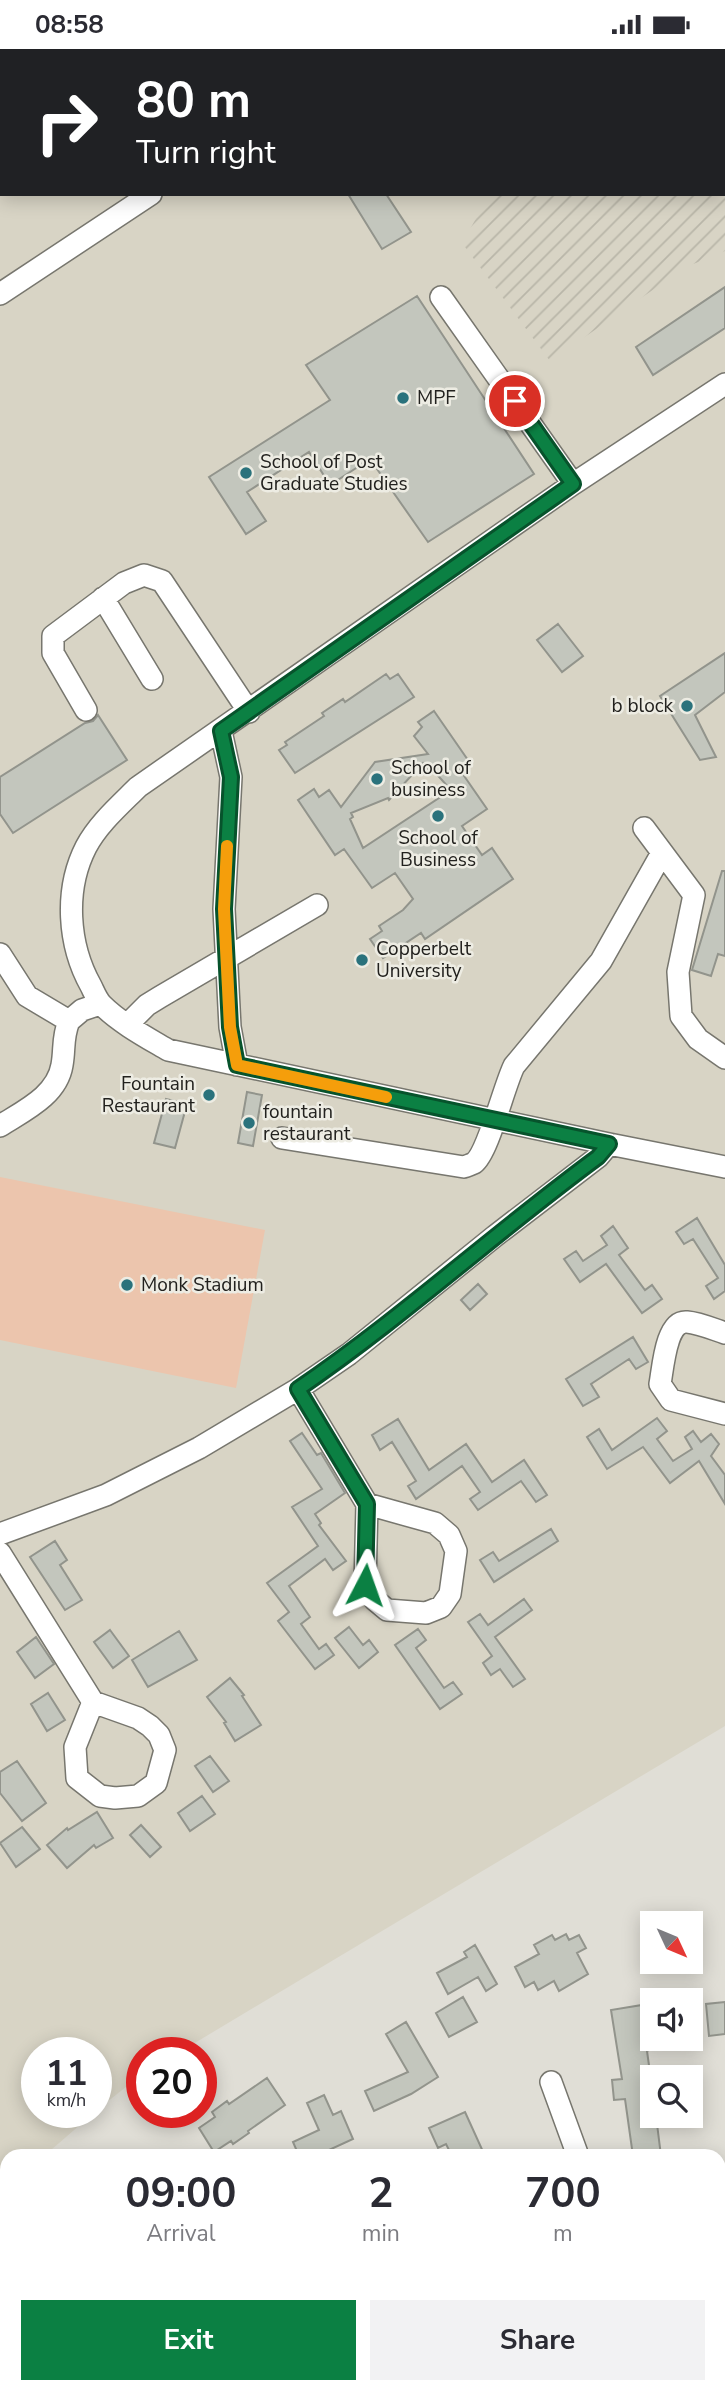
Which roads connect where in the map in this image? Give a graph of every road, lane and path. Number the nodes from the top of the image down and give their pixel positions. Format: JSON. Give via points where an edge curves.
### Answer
{"nodes":[{"id":1,"x":148,"y":196,"type":"edge"},
{"id":2,"x":0,"y":294,"type":"edge"},
{"id":3,"x":441,"y":297,"type":"dead end"},
{"id":4,"x":725,"y":384,"type":"edge"},
{"id":5,"x":573,"y":484,"type":"junction"},
{"id":6,"x":103,"y":598,"type":"junction"},
{"id":7,"x":152,"y":679,"type":"dead end"},
{"id":8,"x":86,"y":710,"type":"dead end"},
{"id":9,"x":249,"y":712,"type":"junction"},
{"id":10,"x":221,"y":731,"type":"junction"},
{"id":11,"x":644,"y":828,"type":"dead end"},
{"id":12,"x":662,"y":853,"type":"junction"},
{"id":13,"x":317,"y":905,"type":"dead end"},
{"id":14,"x":0,"y":954,"type":"edge"},
{"id":15,"x":227,"y":957,"type":"junction"},
{"id":16,"x":100,"y":1003,"type":"junction"},
{"id":17,"x":69,"y":1021,"type":"junction"},
{"id":18,"x":128,"y":1024,"type":"junction"},
{"id":19,"x":725,"y":1058,"type":"edge"},
{"id":20,"x":237,"y":1065,"type":"junction"},
{"id":21,"x":495,"y":1120,"type":"junction"},
{"id":22,"x":0,"y":1126,"type":"edge"},
{"id":23,"x":282,"y":1138,"type":"dead end"},
{"id":24,"x":609,"y":1144,"type":"junction"},
{"id":25,"x":725,"y":1167,"type":"edge"},
{"id":26,"x":725,"y":1333,"type":"edge"},
{"id":27,"x":298,"y":1389,"type":"junction"},
{"id":28,"x":725,"y":1414,"type":"edge"},
{"id":29,"x":367,"y":1504,"type":"junction"},
{"id":30,"x":0,"y":1535,"type":"edge"},
{"id":31,"x":0,"y":1553,"type":"edge"},
{"id":32,"x":93,"y":1702,"type":"junction"},
{"id":33,"x":551,"y":2082,"type":"dead end"},
{"id":34,"x":575,"y":2149,"type":"edge"}],
"edges":[{"from":1,"to":2,"type":"street"},
{"from":3,"to":5,"type":"street"},
{"from":4,"to":5,"type":"street"},
{"from":5,"to":9,"type":"street"},
{"from":6,"to":7,"type":"street"},
{"from":6,"to":8,"type":"street","via":[[52,636],[53,653]]},
{"from":6,"to":9,"type":"street","via":[[144,575],[162,581]]},
{"from":9,"to":10,"type":"street"},
{"from":10,"to":15,"type":"street","via":[[231,777],[224,899]]},
{"from":10,"to":16,"type":"street","via":[[138,787],[86,848],[72,892],[72,933],[84,974]]},
{"from":11,"to":12,"type":"street"},
{"from":12,"to":19,"type":"street","via":[[694,895],[678,972],[681,1016],[698,1039]]},
{"from":12,"to":21,"type":"street","via":[[601,961],[514,1066]]},
{"from":13,"to":15,"type":"street"},
{"from":14,"to":17,"type":"street","via":[[27,996]]},
{"from":15,"to":18,"type":"street","via":[[147,1005]]},
{"from":15,"to":20,"type":"street"},
{"from":16,"to":17,"type":"street"},
{"from":16,"to":18,"type":"street"},
{"from":17,"to":22,"type":"street","via":[[58,1081],[42,1098]]},
{"from":18,"to":20,"type":"street","via":[[168,1050]]},
{"from":20,"to":21,"type":"street"},
{"from":21,"to":23,"type":"street","via":[[481,1155],[464,1167]]},
{"from":21,"to":24,"type":"street"},
{"from":24,"to":25,"type":"street"},
{"from":24,"to":27,"type":"street","via":[[349,1354]]},
{"from":26,"to":28,"type":"street","via":[[685,1321],[678,1324],[671,1330],[660,1384],[671,1400]]},
{"from":27,"to":29,"type":"street"},
{"from":27,"to":30,"type":"street","via":[[199,1448],[106,1495]]},
{"from":29,"to":29,"type":"street","via":[[435,1523],[449,1535],[456,1551],[450,1594],[442,1607],[426,1613],[387,1610],[375,1600],[365,1585]]},
{"from":31,"to":32,"type":"street"},
{"from":32,"to":32,"type":"street","via":[[138,1718],[159,1735],[165,1750],[156,1783],[148,1791],[138,1796],[100,1796],[77,1778],[75,1747]]},
{"from":33,"to":34,"type":"street"}]}
